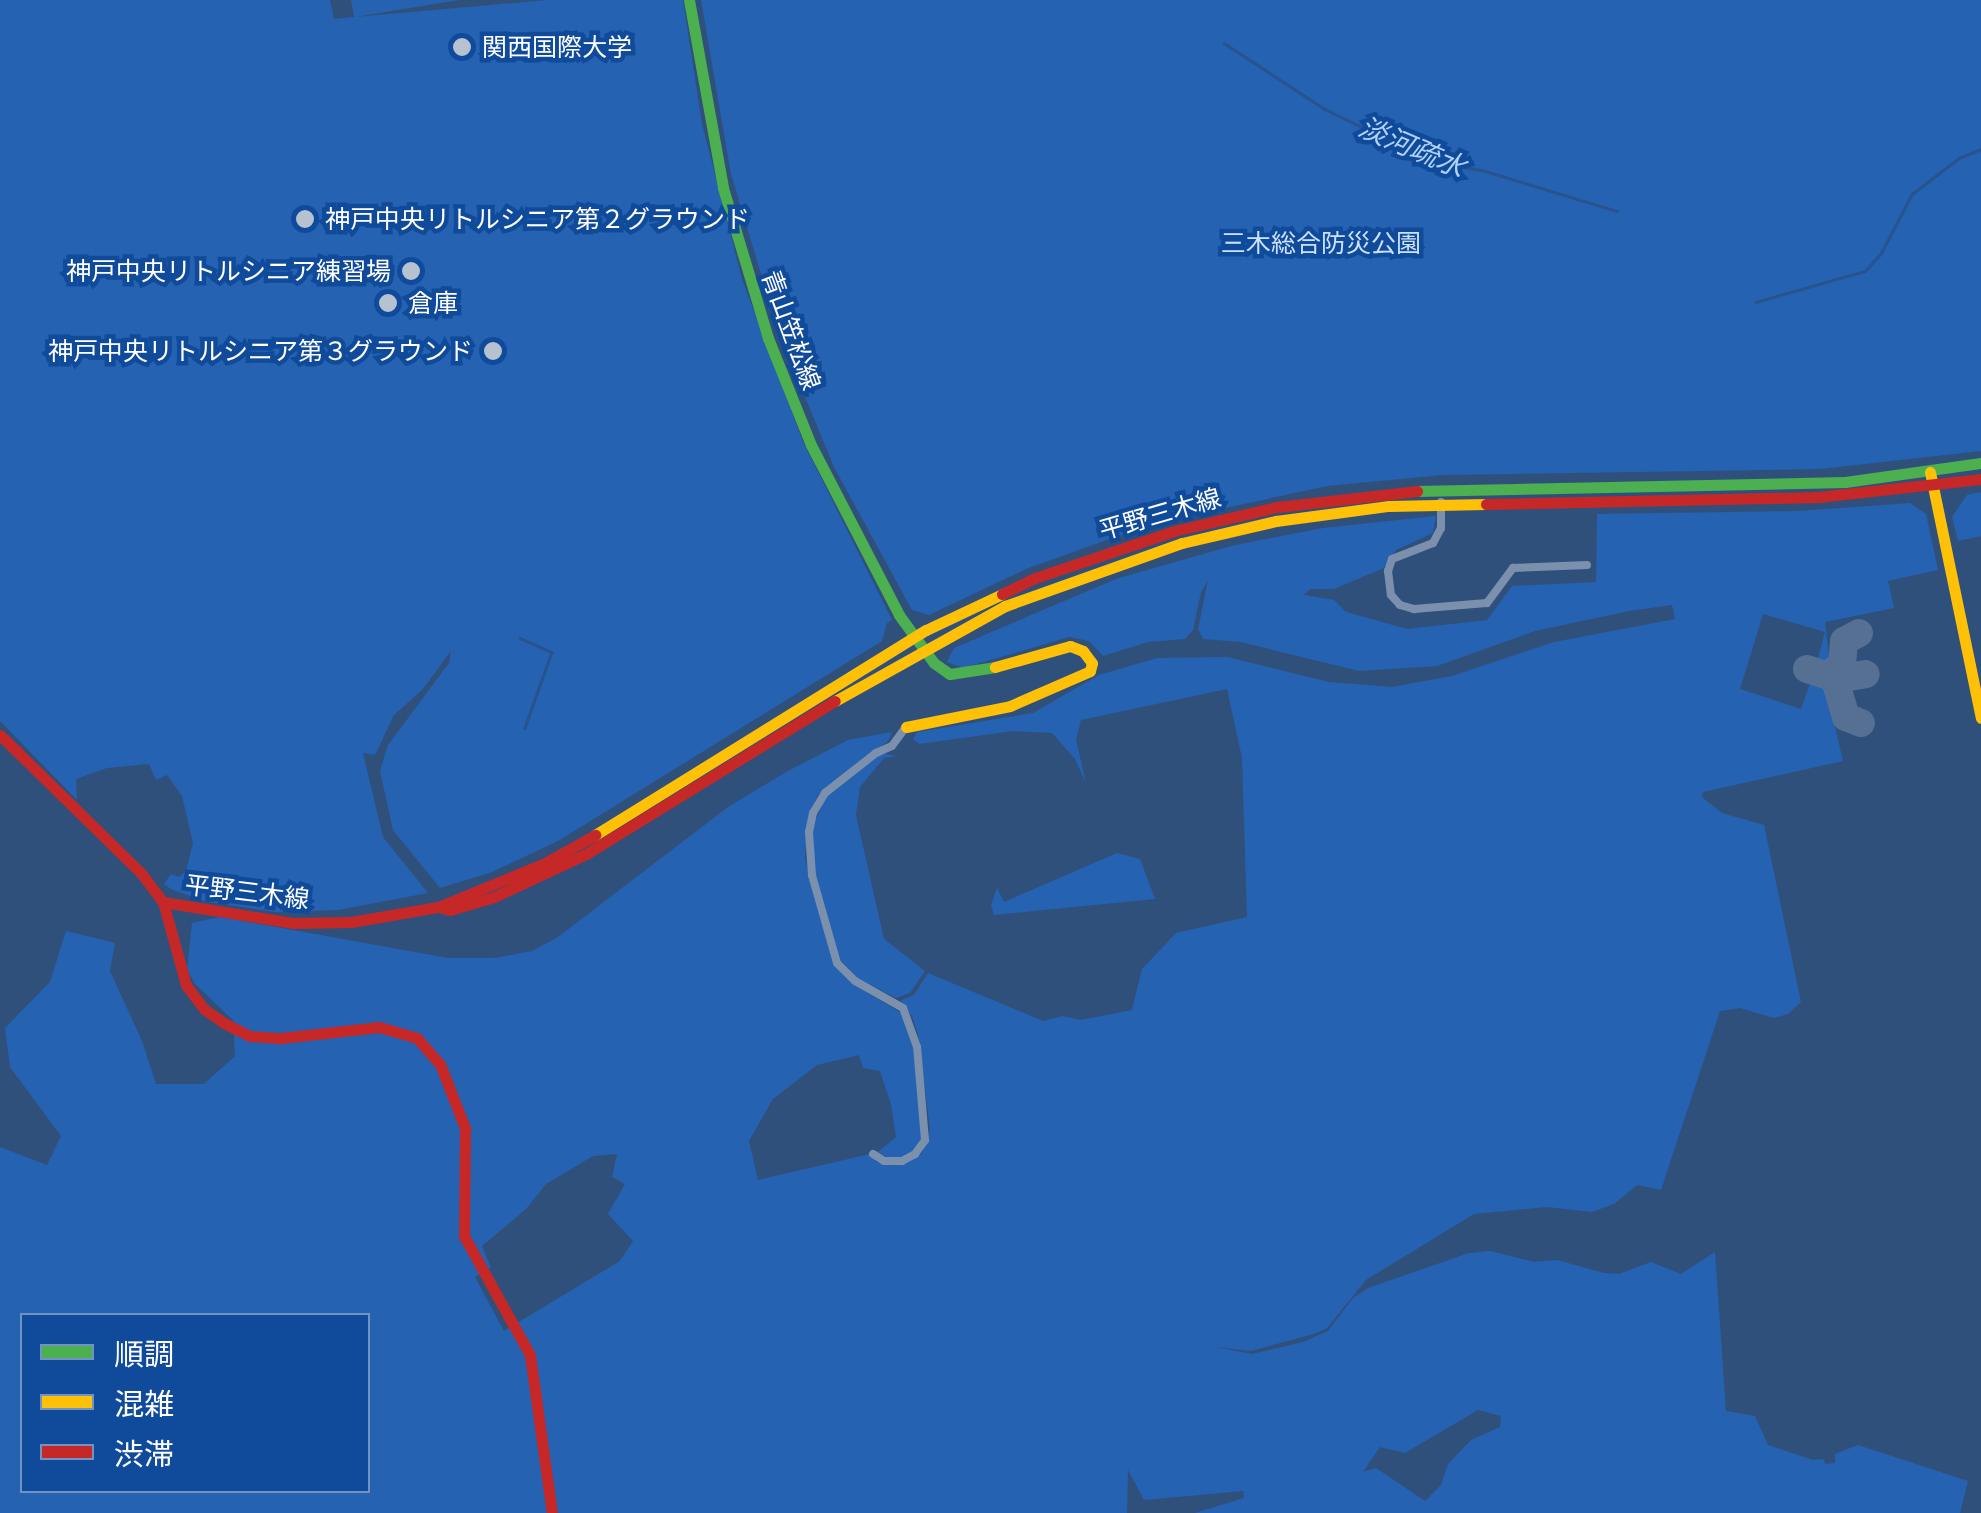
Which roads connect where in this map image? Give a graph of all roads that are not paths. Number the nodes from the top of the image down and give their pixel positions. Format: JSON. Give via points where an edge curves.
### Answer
{"nodes":[{"id":1,"x":689,"y":0,"type":"edge"},
{"id":2,"x":1981,"y":463,"type":"edge"},
{"id":3,"x":1930,"y":472,"type":"junction"},
{"id":4,"x":1981,"y":479,"type":"edge"},
{"id":5,"x":1933,"y":487,"type":"junction"},
{"id":6,"x":1440,"y":502,"type":"junction"},
{"id":7,"x":1587,"y":564,"type":"dead end"},
{"id":8,"x":914,"y":638,"type":"junction"},
{"id":9,"x":923,"y":649,"type":"junction"},
{"id":10,"x":1981,"y":718,"type":"edge"},
{"id":11,"x":906,"y":727,"type":"joint"},
{"id":12,"x":0,"y":735,"type":"edge"},
{"id":13,"x":163,"y":902,"type":"junction"},
{"id":14,"x":438,"y":906,"type":"junction"},
{"id":15,"x":872,"y":1154,"type":"dead end"},
{"id":16,"x":552,"y":1513,"type":"edge"}],
"edges":[{"from":1,"to":8,"type":"main road","name":"青山笠松線","via":[[716,158],[768,338],[829,483]]},
{"from":2,"to":3,"type":"main road","name":"平野三木線"},
{"from":3,"to":5,"type":"main road"},
{"from":3,"to":8,"type":"main road","name":"平野三木線","via":[[1845,482],[1441,488],[1306,502],[1178,530],[1074,563]]},
{"from":4,"to":5,"type":"main road","name":"平野三木線"},
{"from":5,"to":6,"type":"main road","name":"平野三木線","via":[[1818,497]]},
{"from":5,"to":10,"type":"main road"},
{"from":6,"to":7,"type":"street","via":[[1441,528],[1433,543],[1392,559],[1391,596],[1400,605],[1487,603],[1513,568]]},
{"from":6,"to":9,"type":"main road","name":"平野三木線","via":[[1306,516],[1182,543],[1005,606]]},
{"from":8,"to":9,"type":"main road","name":"青山笠松線"},
{"from":8,"to":14,"type":"main road","name":"平野三木線","via":[[593,837]]},
{"from":9,"to":11,"type":"main road","name":"青山笠松線","via":[[939,668],[956,675],[1070,646],[1093,667],[1010,706]]},
{"from":9,"to":14,"type":"main road","name":"平野三木線","via":[[586,854],[480,902],[450,910]]},
{"from":11,"to":15,"type":"street","via":[[892,746],[825,793],[808,840],[837,963],[902,1008],[914,1036],[925,1140],[902,1161]]},
{"from":12,"to":13,"type":"main road","name":"平野三木線"},
{"from":13,"to":14,"type":"main road","name":"平野三木線","via":[[313,924]]},
{"from":13,"to":16,"type":"main road","via":[[186,985],[224,1023],[250,1036],[281,1038],[379,1026],[417,1038],[440,1064],[465,1128],[464,1236],[530,1355]]}]}
